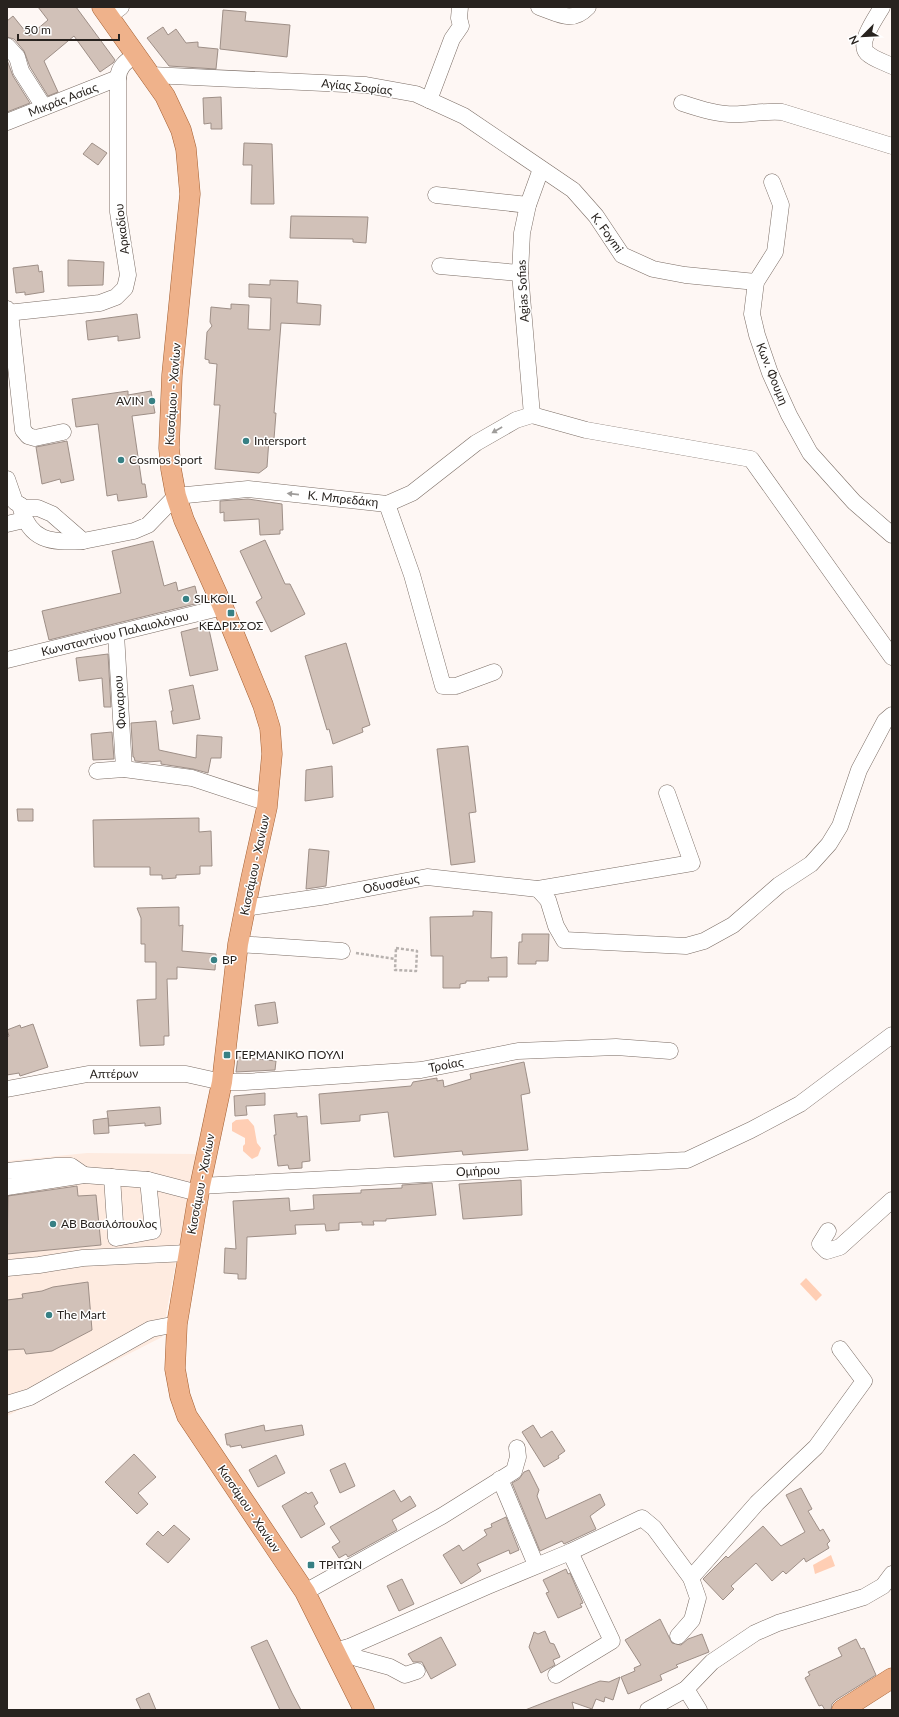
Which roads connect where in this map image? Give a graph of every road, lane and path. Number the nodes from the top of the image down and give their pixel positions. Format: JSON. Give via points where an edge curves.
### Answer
{"nodes":[{"id":1,"x":460,"y":7,"type":"edge"},
{"id":2,"x":539,"y":7,"type":"edge"},
{"id":3,"x":588,"y":7,"type":"edge"},
{"id":4,"x":882,"y":7,"type":"edge"},
{"id":5,"x":111,"y":10,"type":"edge"},
{"id":6,"x":7,"y":46,"type":"edge"},
{"id":7,"x":137,"y":54,"type":"junction"},
{"id":8,"x":892,"y":66,"type":"edge"},
{"id":9,"x":151,"y":75,"type":"junction"},
{"id":10,"x":118,"y":78,"type":"junction"},
{"id":11,"x":429,"y":100,"type":"junction"},
{"id":12,"x":682,"y":103,"type":"dead end"},
{"id":13,"x":44,"y":107,"type":"junction"},
{"id":14,"x":7,"y":122,"type":"edge"},
{"id":15,"x":892,"y":146,"type":"edge"},
{"id":16,"x":541,"y":169,"type":"junction"},
{"id":17,"x":772,"y":182,"type":"dead end"},
{"id":18,"x":436,"y":195,"type":"dead end"},
{"id":19,"x":528,"y":205,"type":"junction"},
{"id":20,"x":440,"y":266,"type":"dead end"},
{"id":21,"x":520,"y":273,"type":"junction"},
{"id":22,"x":756,"y":282,"type":"junction"},
{"id":23,"x":8,"y":312,"type":"edge"},
{"id":24,"x":532,"y":415,"type":"junction"},
{"id":25,"x":63,"y":432,"type":"dead end"},
{"id":26,"x":7,"y":479,"type":"edge"},
{"id":27,"x":176,"y":496,"type":"junction"},
{"id":28,"x":387,"y":504,"type":"junction"},
{"id":29,"x":22,"y":513,"type":"junction"},
{"id":30,"x":7,"y":524,"type":"edge"},
{"id":31,"x":892,"y":535,"type":"edge"},
{"id":32,"x":83,"y":541,"type":"junction"},
{"id":33,"x":223,"y":607,"type":"junction"},
{"id":34,"x":116,"y":634,"type":"junction"},
{"id":35,"x":892,"y":657,"type":"edge"},
{"id":36,"x":7,"y":660,"type":"edge"},
{"id":37,"x":494,"y":672,"type":"dead end"},
{"id":38,"x":892,"y":715,"type":"edge"},
{"id":39,"x":124,"y":769,"type":"junction"},
{"id":40,"x":97,"y":771,"type":"dead end"},
{"id":41,"x":668,"y":793,"type":"dead end"},
{"id":42,"x":268,"y":803,"type":"junction"},
{"id":43,"x":538,"y":889,"type":"junction"},
{"id":44,"x":245,"y":908,"type":"junction"},
{"id":45,"x":238,"y":944,"type":"junction"},
{"id":46,"x":342,"y":951,"type":"joint"},
{"id":47,"x":395,"y":959,"type":"junction"},
{"id":48,"x":892,"y":1034,"type":"edge"},
{"id":49,"x":670,"y":1051,"type":"dead end"},
{"id":50,"x":222,"y":1082,"type":"junction"},
{"id":51,"x":7,"y":1089,"type":"edge"},
{"id":52,"x":7,"y":1171,"type":"edge"},
{"id":53,"x":84,"y":1175,"type":"junction"},
{"id":54,"x":112,"y":1177,"type":"junction"},
{"id":55,"x":148,"y":1180,"type":"junction"},
{"id":56,"x":7,"y":1187,"type":"edge"},
{"id":57,"x":199,"y":1189,"type":"junction"},
{"id":58,"x":892,"y":1200,"type":"edge"},
{"id":59,"x":828,"y":1231,"type":"dead end"},
{"id":60,"x":188,"y":1253,"type":"junction"},
{"id":61,"x":7,"y":1268,"type":"edge"},
{"id":62,"x":176,"y":1324,"type":"junction"},
{"id":63,"x":840,"y":1349,"type":"dead end"},
{"id":64,"x":7,"y":1404,"type":"edge"},
{"id":65,"x":516,"y":1448,"type":"dead end"},
{"id":66,"x":500,"y":1479,"type":"junction"},
{"id":67,"x":570,"y":1552,"type":"junction"},
{"id":68,"x":536,"y":1565,"type":"junction"},
{"id":69,"x":892,"y":1574,"type":"edge"},
{"id":70,"x":691,"y":1578,"type":"junction"},
{"id":71,"x":305,"y":1592,"type":"junction"},
{"id":72,"x":678,"y":1636,"type":"dead end"},
{"id":73,"x":341,"y":1649,"type":"junction"},
{"id":74,"x":417,"y":1671,"type":"dead end"},
{"id":75,"x":556,"y":1675,"type":"dead end"},
{"id":76,"x":892,"y":1678,"type":"edge"},
{"id":77,"x":686,"y":1689,"type":"junction"},
{"id":78,"x":364,"y":1710,"type":"edge"},
{"id":79,"x":648,"y":1710,"type":"edge"},
{"id":80,"x":699,"y":1710,"type":"edge"},
{"id":81,"x":842,"y":1710,"type":"edge"}],
"edges":[{"from":1,"to":11,"type":"street","via":[[461,26],[452,39]]},
{"from":2,"to":3,"type":"street","via":[[571,17],[579,15]]},
{"from":4,"to":8,"type":"street","via":[[863,46],[866,52]]},
{"from":5,"to":7,"type":"main road","name":"Κισσάμου - Χανίων"},
{"from":6,"to":13,"type":"street","via":[[17,56],[21,72]]},
{"from":7,"to":9,"type":"main road","name":"Κισσάμου - Χανίων"},
{"from":7,"to":10,"type":"street","name":"Αρκαδίου","via":[[122,65]]},
{"from":9,"to":11,"type":"street","name":"Αγίας Σοφίας","via":[[366,85],[416,94]]},
{"from":9,"to":27,"type":"main road","name":"Κισσάμου - Χανίων","via":[[165,96],[181,130],[189,170],[190,194],[172,375],[169,435],[171,470]]},
{"from":10,"to":13,"type":"street","name":"Μικράς Ασίας"},
{"from":10,"to":23,"type":"street","name":"Αρκαδίου","via":[[118,212],[128,276],[126,288],[116,297],[100,303]]},
{"from":11,"to":16,"type":"street","name":"Αγίας Σοφίας","via":[[464,116]]},
{"from":12,"to":15,"type":"street","via":[[729,114],[782,112]]},
{"from":13,"to":14,"type":"street","name":"Μικράς Ασίας"},
{"from":16,"to":19,"type":"street","name":"Agias Sofias"},
{"from":16,"to":22,"type":"street","name":"K. Foymi","via":[[572,190],[596,216],[622,255],[653,269]]},
{"from":17,"to":22,"type":"street","name":"Κων. Φουμη","via":[[781,205],[775,252]]},
{"from":18,"to":19,"type":"street"},
{"from":19,"to":21,"type":"street","name":"Agias Sofias","via":[[522,234]]},
{"from":20,"to":21,"type":"street"},
{"from":21,"to":24,"type":"street","name":"Agias Sofias"},
{"from":22,"to":31,"type":"street","name":"Κων. Φουμη","via":[[752,314],[756,335],[789,415],[810,453],[854,502]]},
{"from":23,"to":25,"type":"street","via":[[24,430],[28,436],[35,438]]},
{"from":24,"to":28,"type":"street","name":"Κ. Μπρεδάκη","one_way":true,"via":[[516,420],[476,443],[412,493]]},
{"from":24,"to":35,"type":"street","via":[[586,430],[751,459]]},
{"from":26,"to":29,"type":"street"},
{"from":28,"to":27,"type":"street","name":"Κ. Μπρεδάκη","one_way":true,"via":[[248,489]]},
{"from":27,"to":32,"type":"street","via":[[148,524],[134,531]]},
{"from":27,"to":33,"type":"main road","name":"Κισσάμου - Χανίων"},
{"from":28,"to":37,"type":"street","via":[[412,575],[443,686],[456,686]]},
{"from":29,"to":30,"type":"street"},
{"from":29,"to":32,"type":"street","via":[[35,533],[49,540]]},
{"from":29,"to":32,"type":"street","via":[[25,508],[38,508],[52,514]]},
{"from":33,"to":34,"type":"street","name":"Κωνσταντίνου Παλαιολόγου"},
{"from":33,"to":42,"type":"main road","name":"Κισσάμου - Χανίων","via":[[270,728],[272,754]]},
{"from":34,"to":36,"type":"street","name":"Κωνσταντίνου Παλαιολόγου"},
{"from":34,"to":39,"type":"street","name":"Φαναριου"},
{"from":38,"to":43,"type":"street","via":[[885,721],[859,770],[840,826],[829,844],[811,864],[779,885],[733,925],[704,941],[686,946],[564,940],[556,926],[548,900]]},
{"from":39,"to":40,"type":"street"},
{"from":39,"to":42,"type":"street","via":[[192,778]]},
{"from":41,"to":43,"type":"street","name":"Οδυσσέως","via":[[692,863]]},
{"from":42,"to":44,"type":"main road","name":"Κισσάμου - Χανίων"},
{"from":43,"to":44,"type":"street","name":"Οδυσσέως","via":[[427,877]]},
{"from":44,"to":45,"type":"main road","name":"Κισσάμου - Χανίων"},
{"from":45,"to":46,"type":"street"},
{"from":45,"to":50,"type":"main road","name":"Κισσάμου - Χανίων"},
{"from":46,"to":47,"type":"path"},
{"from":47,"to":47,"type":"path","via":[[395,970],[416,971],[417,951],[396,948]]},
{"from":48,"to":57,"type":"street","name":"Ομήρου","via":[[800,1104],[687,1160]]},
{"from":49,"to":50,"type":"street","name":"Τροίας","via":[[616,1048],[518,1051],[421,1070]]},
{"from":50,"to":51,"type":"street","name":"Απτέρων","via":[[186,1074],[88,1074]]},
{"from":50,"to":57,"type":"main road","name":"Κισσάμου - Χανίων"},
{"from":52,"to":53,"type":"street","via":[[71,1166]]},
{"from":53,"to":54,"type":"street","name":"Ομήρου"},
{"from":53,"to":56,"type":"street"},
{"from":54,"to":55,"type":"street","name":"Ομήρου"},
{"from":54,"to":55,"type":"street","via":[[116,1238],[153,1231]]},
{"from":55,"to":57,"type":"street","name":"Ομήρου"},
{"from":57,"to":60,"type":"main road","name":"Κισσάμου - Χανίων"},
{"from":58,"to":59,"type":"street","via":[[840,1247],[827,1251],[820,1244]]},
{"from":60,"to":61,"type":"street","via":[[83,1258]]},
{"from":60,"to":62,"type":"main road","name":"Κισσάμου - Χανίων"},
{"from":62,"to":64,"type":"street","via":[[150,1329],[30,1397]]},
{"from":62,"to":71,"type":"main road","name":"Κισσάμου - Χανίων","via":[[175,1369],[187,1416]]},
{"from":63,"to":70,"type":"street","via":[[864,1381],[816,1447],[757,1503]]},
{"from":65,"to":66,"type":"street","via":[[518,1457],[514,1471]]},
{"from":66,"to":68,"type":"street"},
{"from":66,"to":71,"type":"street"},
{"from":67,"to":68,"type":"street"},
{"from":67,"to":70,"type":"street","via":[[642,1518],[654,1528]]},
{"from":67,"to":75,"type":"street","via":[[612,1640]]},
{"from":68,"to":73,"type":"street"},
{"from":69,"to":77,"type":"street","via":[[883,1586],[864,1597],[778,1623],[755,1633],[712,1662]]},
{"from":70,"to":72,"type":"street","via":[[698,1598],[692,1620]]},
{"from":71,"to":73,"type":"main road","name":"Κισσάμου - Χανίων"},
{"from":73,"to":74,"type":"street","via":[[357,1658],[390,1667],[404,1675]]},
{"from":73,"to":78,"type":"main road","name":"Κισσάμου - Χανίων"},
{"from":76,"to":81,"type":"main road"},
{"from":77,"to":79,"type":"street"},
{"from":77,"to":80,"type":"street"}]}
